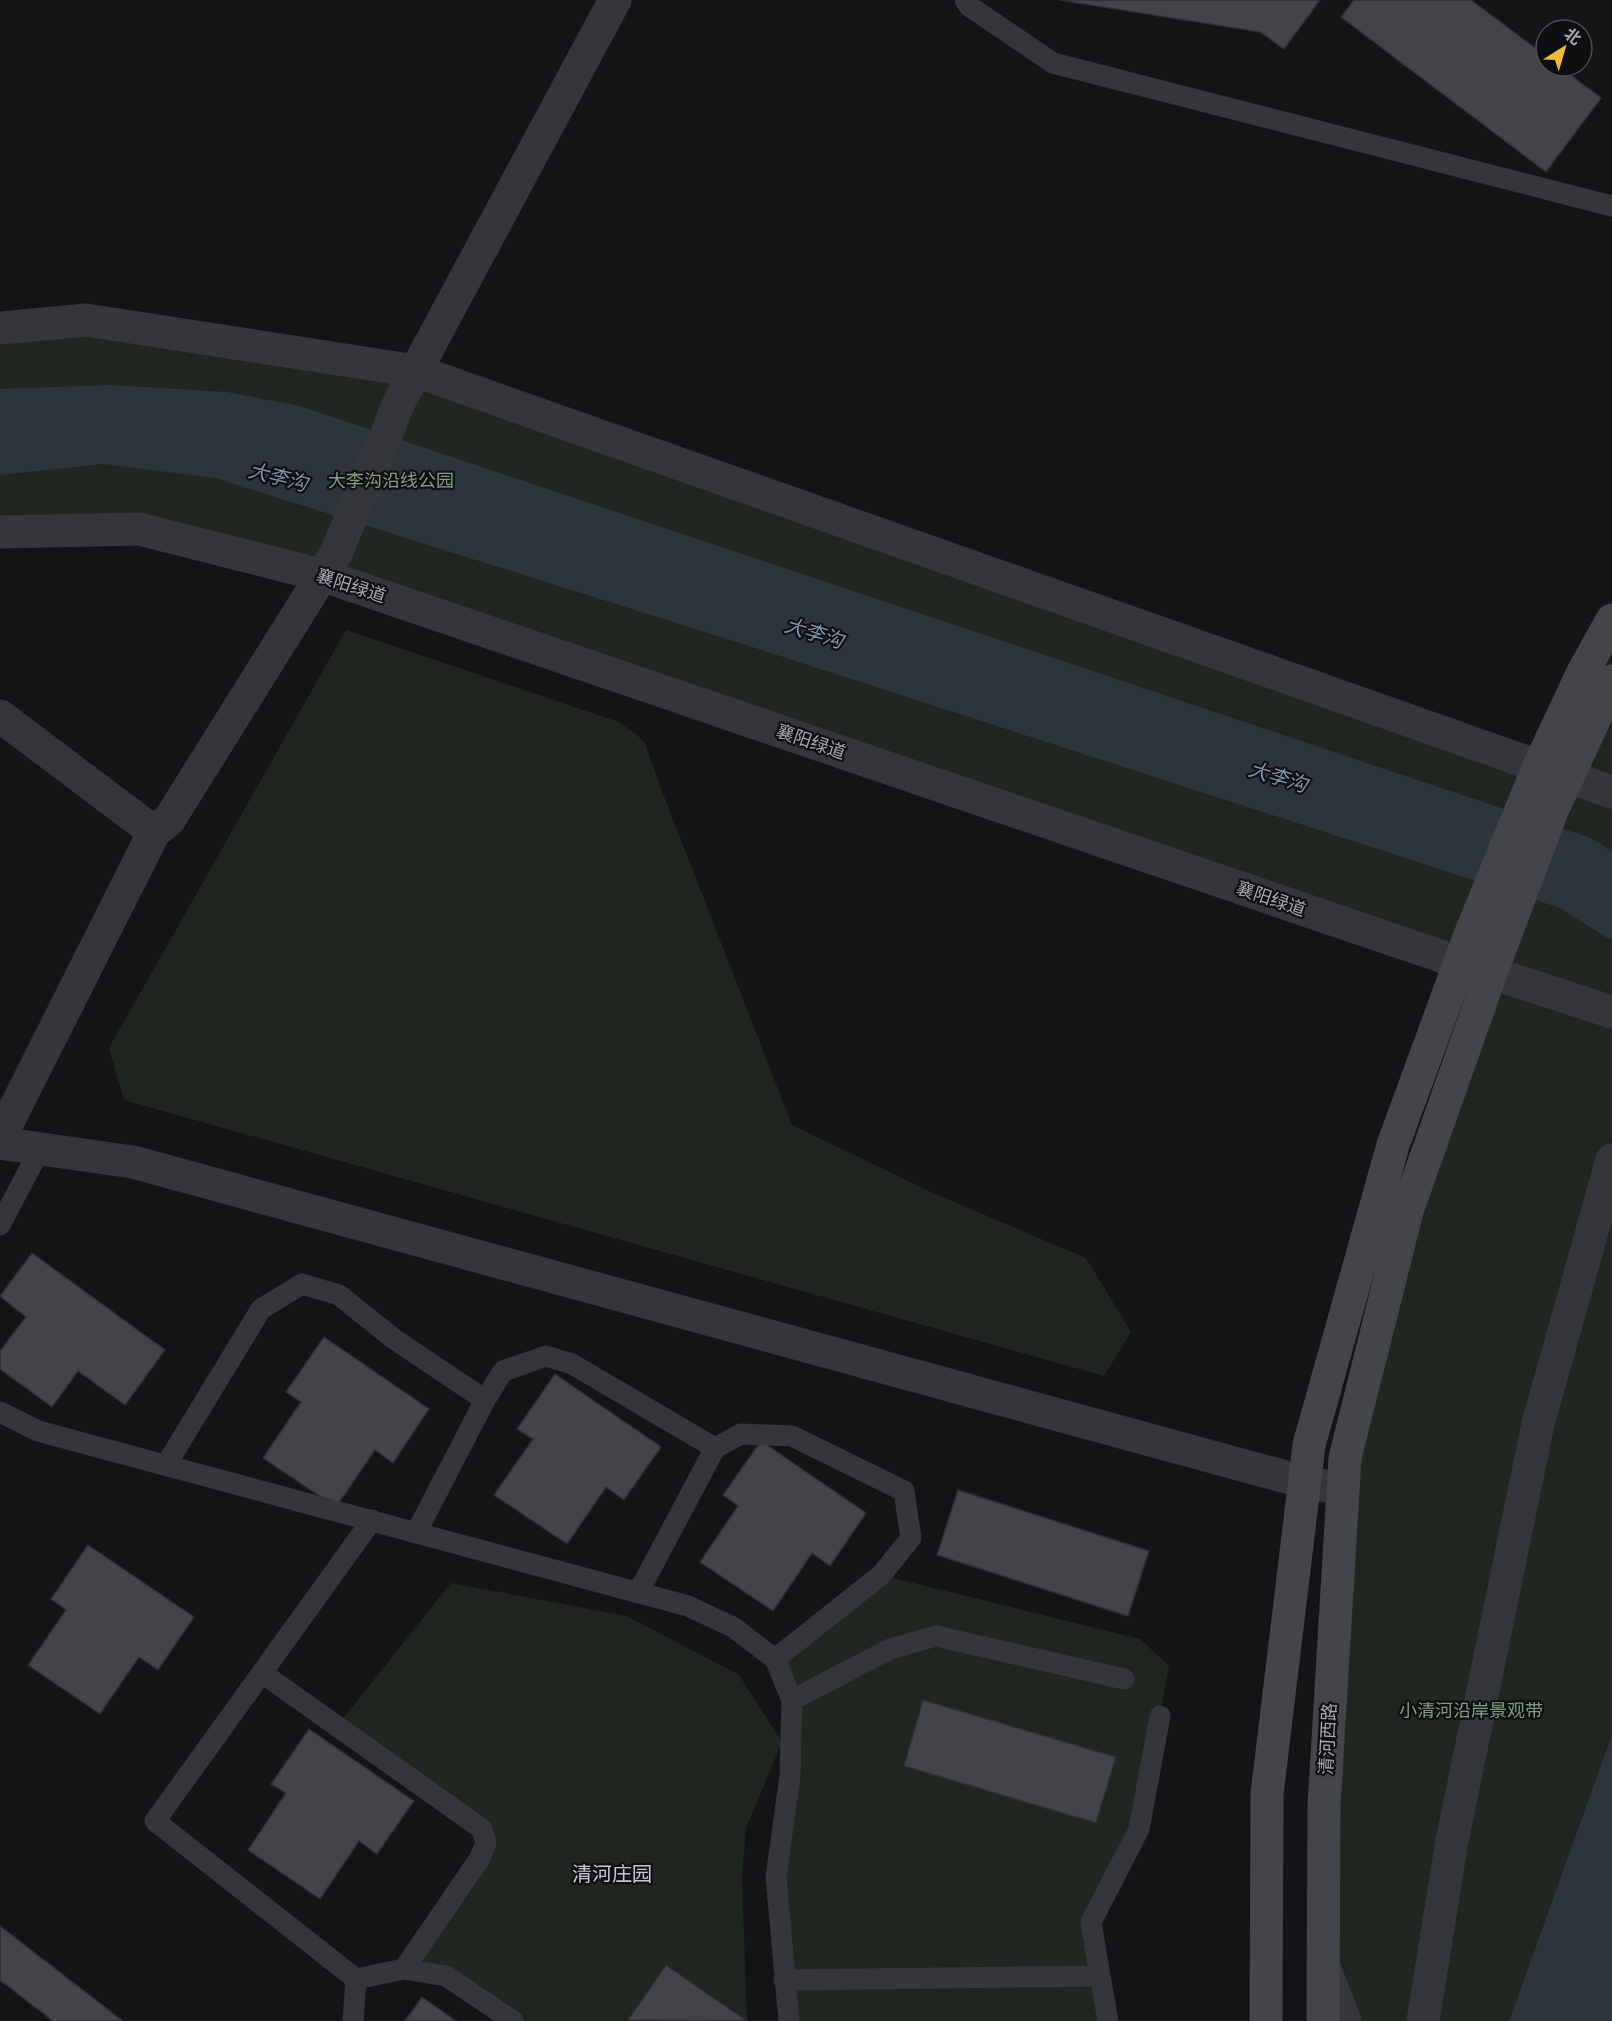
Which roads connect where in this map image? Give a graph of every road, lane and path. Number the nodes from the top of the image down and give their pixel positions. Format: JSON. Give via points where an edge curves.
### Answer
{"nodes":[{"id":1,"x":615,"y":0,"type":"edge"},
{"id":2,"x":965,"y":0,"type":"edge"},
{"id":3,"x":1612,"y":206,"type":"edge"},
{"id":4,"x":0,"y":328,"type":"edge"},
{"id":5,"x":416,"y":371,"type":"junction"},
{"id":6,"x":0,"y":532,"type":"edge"},
{"id":7,"x":328,"y":564,"type":"junction"},
{"id":8,"x":1612,"y":620,"type":"edge"},
{"id":9,"x":1612,"y":681,"type":"edge"},
{"id":10,"x":0,"y":716,"type":"edge"},
{"id":11,"x":1547,"y":787,"type":"junction"},
{"id":12,"x":1612,"y":792,"type":"edge"},
{"id":13,"x":154,"y":832,"type":"junction"},
{"id":14,"x":1481,"y":955,"type":"junction"},
{"id":15,"x":1612,"y":1012,"type":"edge"},
{"id":16,"x":0,"y":1138,"type":"edge"},
{"id":17,"x":0,"y":1143,"type":"edge"},
{"id":18,"x":40,"y":1149,"type":"junction"},
{"id":19,"x":1612,"y":1160,"type":"edge"},
{"id":20,"x":0,"y":1225,"type":"edge"},
{"id":21,"x":485,"y":1400,"type":"junction"},
{"id":22,"x":0,"y":1412,"type":"edge"},
{"id":23,"x":715,"y":1448,"type":"junction"},
{"id":24,"x":166,"y":1465,"type":"junction"},
{"id":25,"x":1344,"y":1473,"type":"junction"},
{"id":26,"x":1304,"y":1482,"type":"junction"},
{"id":27,"x":372,"y":1520,"type":"junction"},
{"id":28,"x":416,"y":1533,"type":"junction"},
{"id":29,"x":638,"y":1593,"type":"junction"},
{"id":30,"x":775,"y":1659,"type":"junction"},
{"id":31,"x":262,"y":1673,"type":"junction"},
{"id":32,"x":1124,"y":1678,"type":"dead end"},
{"id":33,"x":792,"y":1700,"type":"junction"},
{"id":34,"x":1160,"y":1716,"type":"dead end"},
{"id":35,"x":1324,"y":1965,"type":"junction"},
{"id":36,"x":404,"y":1969,"type":"junction"},
{"id":37,"x":1100,"y":1976,"type":"junction"},
{"id":38,"x":356,"y":1979,"type":"junction"},
{"id":39,"x":784,"y":1980,"type":"junction"},
{"id":40,"x":353,"y":2021,"type":"edge"},
{"id":41,"x":513,"y":2021,"type":"edge"},
{"id":42,"x":789,"y":2021,"type":"edge"},
{"id":43,"x":1108,"y":2021,"type":"edge"},
{"id":44,"x":1266,"y":2021,"type":"edge"},
{"id":45,"x":1323,"y":2021,"type":"edge"},
{"id":46,"x":1345,"y":2021,"type":"edge"},
{"id":47,"x":1423,"y":2021,"type":"edge"}],
"edges":[{"from":1,"to":5,"type":"street"},
{"from":2,"to":3,"type":"lane","via":[[1053,63]]},
{"from":4,"to":5,"type":"street","via":[[86,320]]},
{"from":5,"to":7,"type":"street"},
{"from":5,"to":11,"type":"street"},
{"from":6,"to":7,"type":"street","name":"襄阳绿道","via":[[139,529]]},
{"from":7,"to":13,"type":"street","via":[[169,820]]},
{"from":7,"to":14,"type":"street","name":"襄阳绿道"},
{"from":8,"to":11,"type":"main road","via":[[1583,672]]},
{"from":9,"to":11,"type":"main road"},
{"from":10,"to":13,"type":"street"},
{"from":11,"to":12,"type":"street"},
{"from":11,"to":14,"type":"main road"},
{"from":13,"to":16,"type":"street"},
{"from":14,"to":15,"type":"street","name":"襄阳绿道"},
{"from":14,"to":25,"type":"main road","name":"清河西路","via":[[1407,1211]]},
{"from":14,"to":26,"type":"main road","via":[[1393,1145],[1309,1445]]},
{"from":17,"to":18,"type":"street"},
{"from":18,"to":20,"type":"lane"},
{"from":18,"to":26,"type":"street","via":[[133,1162]]},
{"from":19,"to":47,"type":"street","via":[[1538,1424],[1452,1841]]},
{"from":21,"to":23,"type":"lane","via":[[504,1371],[546,1356],[572,1364]]},
{"from":21,"to":24,"type":"lane","via":[[394,1339],[339,1295],[302,1284],[261,1309]]},
{"from":21,"to":28,"type":"lane"},
{"from":22,"to":24,"type":"lane","via":[[38,1431]]},
{"from":23,"to":29,"type":"lane"},
{"from":23,"to":30,"type":"lane","via":[[741,1434],[792,1436],[904,1491],[911,1538],[881,1575]]},
{"from":24,"to":27,"type":"lane"},
{"from":25,"to":26,"type":"street"},
{"from":25,"to":35,"type":"main road","name":"清河西路","via":[[1324,1806]]},
{"from":26,"to":44,"type":"main road","via":[[1267,1794]]},
{"from":27,"to":28,"type":"lane"},
{"from":27,"to":31,"type":"lane"},
{"from":28,"to":29,"type":"lane"},
{"from":29,"to":30,"type":"lane","via":[[688,1606],[733,1628]]},
{"from":30,"to":33,"type":"lane"},
{"from":31,"to":36,"type":"lane","via":[[482,1829],[486,1843],[480,1858]]},
{"from":31,"to":38,"type":"lane","via":[[155,1821]]},
{"from":32,"to":33,"type":"lane","via":[[936,1635],[890,1649]]},
{"from":33,"to":39,"type":"lane","via":[[790,1776],[776,1877]]},
{"from":34,"to":37,"type":"lane","via":[[1139,1829],[1091,1922]]},
{"from":35,"to":45,"type":"main road","name":"清河西路"},
{"from":35,"to":46,"type":"street"},
{"from":36,"to":38,"type":"lane"},
{"from":36,"to":41,"type":"lane","via":[[446,1976]]},
{"from":37,"to":39,"type":"lane"},
{"from":37,"to":43,"type":"lane"},
{"from":38,"to":40,"type":"lane"},
{"from":39,"to":42,"type":"lane"}]}
